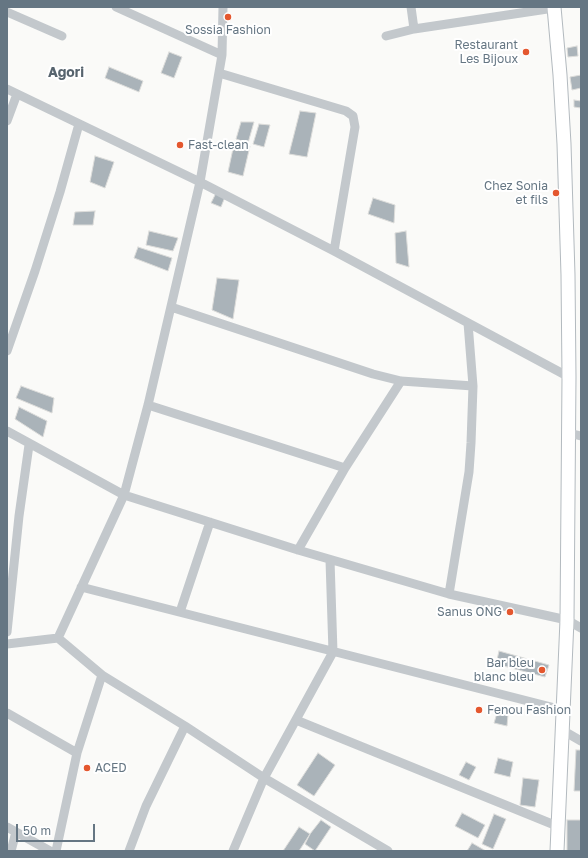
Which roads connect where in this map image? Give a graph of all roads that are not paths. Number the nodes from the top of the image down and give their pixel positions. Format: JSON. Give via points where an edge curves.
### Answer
{"nodes":[{"id":1,"x":116,"y":7,"type":"edge"},
{"id":2,"x":223,"y":7,"type":"edge"},
{"id":3,"x":411,"y":7,"type":"edge"},
{"id":4,"x":554,"y":7,"type":"edge"},
{"id":5,"x":7,"y":12,"type":"edge"},
{"id":6,"x":414,"y":29,"type":"junction"},
{"id":7,"x":62,"y":36,"type":"dead end"},
{"id":8,"x":386,"y":36,"type":"dead end"},
{"id":9,"x":222,"y":55,"type":"junction"},
{"id":10,"x":219,"y":74,"type":"junction"},
{"id":11,"x":7,"y":89,"type":"edge"},
{"id":12,"x":17,"y":94,"type":"junction"},
{"id":13,"x":7,"y":121,"type":"edge"},
{"id":14,"x":79,"y":124,"type":"junction"},
{"id":15,"x":200,"y":182,"type":"junction"},
{"id":16,"x":334,"y":251,"type":"junction"},
{"id":17,"x":171,"y":307,"type":"junction"},
{"id":18,"x":468,"y":323,"type":"junction"},
{"id":19,"x":7,"y":351,"type":"edge"},
{"id":20,"x":569,"y":377,"type":"junction"},
{"id":21,"x":401,"y":381,"type":"junction"},
{"id":22,"x":473,"y":386,"type":"junction"},
{"id":23,"x":148,"y":404,"type":"junction"},
{"id":24,"x":7,"y":431,"type":"edge"},
{"id":25,"x":575,"y":434,"type":"edge"},
{"id":26,"x":30,"y":445,"type":"junction"},
{"id":27,"x":345,"y":468,"type":"junction"},
{"id":28,"x":124,"y":495,"type":"junction"},
{"id":29,"x":210,"y":522,"type":"junction"},
{"id":30,"x":298,"y":550,"type":"junction"},
{"id":31,"x":330,"y":560,"type":"junction"},
{"id":32,"x":81,"y":587,"type":"junction"},
{"id":33,"x":449,"y":594,"type":"junction"},
{"id":34,"x":180,"y":612,"type":"junction"},
{"id":35,"x":568,"y":620,"type":"junction"},
{"id":36,"x":581,"y":628,"type":"edge"},
{"id":37,"x":7,"y":632,"type":"edge"},
{"id":38,"x":58,"y":638,"type":"junction"},
{"id":39,"x":7,"y":644,"type":"edge"},
{"id":40,"x":333,"y":652,"type":"junction"},
{"id":41,"x":102,"y":675,"type":"junction"},
{"id":42,"x":563,"y":710,"type":"junction"},
{"id":43,"x":7,"y":713,"type":"edge"},
{"id":44,"x":296,"y":720,"type":"junction"},
{"id":45,"x":185,"y":726,"type":"junction"},
{"id":46,"x":562,"y":730,"type":"junction"},
{"id":47,"x":581,"y":741,"type":"edge"},
{"id":48,"x":77,"y":753,"type":"junction"},
{"id":49,"x":264,"y":778,"type":"junction"},
{"id":50,"x":557,"y":826,"type":"junction"},
{"id":51,"x":7,"y":827,"type":"edge"},
{"id":52,"x":16,"y":832,"type":"junction"},
{"id":53,"x":11,"y":851,"type":"edge"},
{"id":54,"x":50,"y":851,"type":"edge"},
{"id":55,"x":56,"y":851,"type":"edge"},
{"id":56,"x":129,"y":851,"type":"edge"},
{"id":57,"x":233,"y":851,"type":"edge"},
{"id":58,"x":388,"y":851,"type":"edge"},
{"id":59,"x":557,"y":851,"type":"edge"}],
"edges":[{"from":1,"to":9,"type":"street"},
{"from":2,"to":9,"type":"street"},
{"from":3,"to":6,"type":"street"},
{"from":4,"to":6,"type":"street"},
{"from":4,"to":20,"type":"main road","via":[[564,144]]},
{"from":5,"to":7,"type":"street"},
{"from":6,"to":8,"type":"street"},
{"from":9,"to":10,"type":"street"},
{"from":10,"to":15,"type":"street"},
{"from":10,"to":16,"type":"street","via":[[346,111],[353,116],[355,127]]},
{"from":11,"to":12,"type":"street"},
{"from":12,"to":13,"type":"street"},
{"from":12,"to":14,"type":"street"},
{"from":14,"to":15,"type":"street"},
{"from":14,"to":19,"type":"street","via":[[60,192]]},
{"from":15,"to":16,"type":"street"},
{"from":15,"to":17,"type":"street"},
{"from":16,"to":18,"type":"street"},
{"from":17,"to":21,"type":"street"},
{"from":17,"to":23,"type":"street"},
{"from":18,"to":20,"type":"street"},
{"from":18,"to":22,"type":"street"},
{"from":20,"to":25,"type":"main road"},
{"from":21,"to":22,"type":"street"},
{"from":21,"to":27,"type":"street"},
{"from":22,"to":33,"type":"street","via":[[469,472]]},
{"from":23,"to":27,"type":"street"},
{"from":23,"to":28,"type":"street"},
{"from":24,"to":26,"type":"street"},
{"from":25,"to":35,"type":"main road"},
{"from":26,"to":28,"type":"street"},
{"from":26,"to":37,"type":"street","via":[[19,516]]},
{"from":27,"to":30,"type":"street"},
{"from":28,"to":29,"type":"street"},
{"from":28,"to":32,"type":"street"},
{"from":29,"to":30,"type":"street"},
{"from":29,"to":34,"type":"street"},
{"from":30,"to":31,"type":"street"},
{"from":31,"to":33,"type":"street"},
{"from":31,"to":40,"type":"street"},
{"from":32,"to":34,"type":"street"},
{"from":32,"to":38,"type":"street"},
{"from":33,"to":35,"type":"street"},
{"from":34,"to":40,"type":"street"},
{"from":35,"to":36,"type":"street"},
{"from":35,"to":42,"type":"main road"},
{"from":38,"to":39,"type":"street"},
{"from":38,"to":41,"type":"street"},
{"from":40,"to":42,"type":"street"},
{"from":40,"to":44,"type":"street"},
{"from":41,"to":45,"type":"street"},
{"from":41,"to":48,"type":"street"},
{"from":42,"to":46,"type":"main road"},
{"from":43,"to":48,"type":"street"},
{"from":44,"to":49,"type":"street"},
{"from":44,"to":50,"type":"street"},
{"from":45,"to":49,"type":"street"},
{"from":45,"to":56,"type":"street","via":[[146,806]]},
{"from":46,"to":47,"type":"street"},
{"from":46,"to":50,"type":"main road"},
{"from":48,"to":55,"type":"street"},
{"from":49,"to":57,"type":"street"},
{"from":49,"to":58,"type":"street"},
{"from":50,"to":59,"type":"main road"},
{"from":51,"to":52,"type":"street"},
{"from":52,"to":53,"type":"street"},
{"from":52,"to":54,"type":"street"}]}
